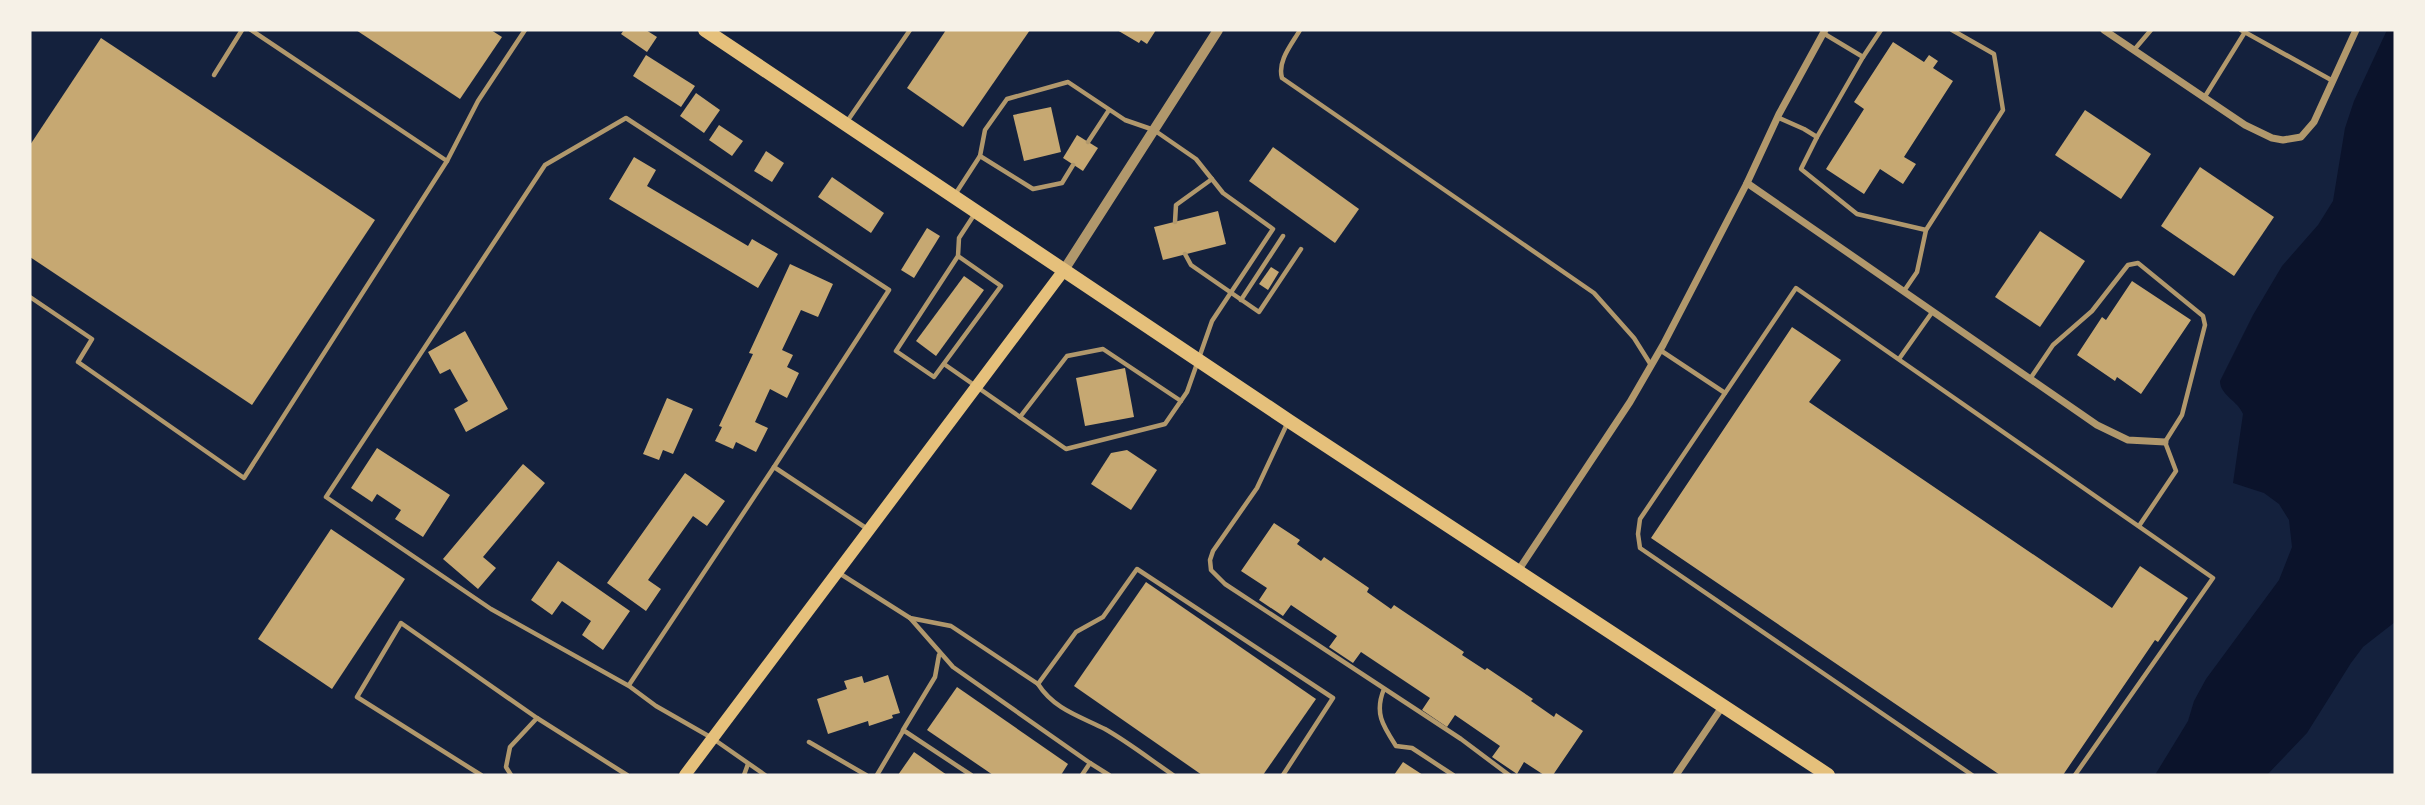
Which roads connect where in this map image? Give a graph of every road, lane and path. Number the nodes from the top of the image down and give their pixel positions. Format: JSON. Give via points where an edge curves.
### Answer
{"nodes":[{"id":1,"x":242,"y":30,"type":"edge"},
{"id":2,"x":251,"y":30,"type":"edge"},
{"id":3,"x":526,"y":30,"type":"edge"},
{"id":4,"x":705,"y":30,"type":"edge"},
{"id":5,"x":910,"y":30,"type":"edge"},
{"id":6,"x":1219,"y":30,"type":"edge"},
{"id":7,"x":1300,"y":30,"type":"edge"},
{"id":8,"x":1881,"y":30,"type":"edge"},
{"id":9,"x":1952,"y":30,"type":"edge"},
{"id":10,"x":2104,"y":30,"type":"edge"},
{"id":11,"x":2151,"y":30,"type":"edge"},
{"id":12,"x":2356,"y":30,"type":"edge"},
{"id":13,"x":1824,"y":31,"type":"edge"},
{"id":14,"x":2243,"y":31,"type":"edge"},
{"id":15,"x":2134,"y":50,"type":"junction"},
{"id":16,"x":1863,"y":57,"type":"junction"},
{"id":17,"x":214,"y":75,"type":"dead end"},
{"id":18,"x":2333,"y":81,"type":"junction"},
{"id":19,"x":2204,"y":98,"type":"junction"},
{"id":20,"x":1109,"y":110,"type":"junction"},
{"id":21,"x":1777,"y":117,"type":"junction"},
{"id":22,"x":846,"y":124,"type":"junction"},
{"id":23,"x":1154,"y":130,"type":"junction"},
{"id":24,"x":1817,"y":137,"type":"junction"},
{"id":25,"x":1088,"y":142,"type":"dead end"},
{"id":26,"x":981,"y":156,"type":"junction"},
{"id":27,"x":447,"y":161,"type":"junction"},
{"id":28,"x":1073,"y":165,"type":"dead end"},
{"id":29,"x":1212,"y":179,"type":"junction"},
{"id":30,"x":1746,"y":183,"type":"junction"},
{"id":31,"x":953,"y":196,"type":"junction"},
{"id":32,"x":977,"y":211,"type":"junction"},
{"id":33,"x":1175,"y":222,"type":"dead end"},
{"id":34,"x":1926,"y":230,"type":"junction"},
{"id":35,"x":1283,"y":236,"type":"dead end"},
{"id":36,"x":1301,"y":249,"type":"dead end"},
{"id":37,"x":1185,"y":254,"type":"dead end"},
{"id":38,"x":958,"y":256,"type":"junction"},
{"id":39,"x":1064,"y":270,"type":"junction"},
{"id":40,"x":1904,"y":291,"type":"junction"},
{"id":41,"x":1230,"y":293,"type":"junction"},
{"id":42,"x":30,"y":297,"type":"edge"},
{"id":43,"x":1241,"y":300,"type":"junction"},
{"id":44,"x":1933,"y":312,"type":"junction"},
{"id":45,"x":1660,"y":350,"type":"junction"},
{"id":46,"x":1198,"y":360,"type":"junction"},
{"id":47,"x":1899,"y":360,"type":"junction"},
{"id":48,"x":944,"y":363,"type":"junction"},
{"id":49,"x":1651,"y":365,"type":"junction"},
{"id":50,"x":2030,"y":379,"type":"junction"},
{"id":51,"x":978,"y":388,"type":"junction"},
{"id":52,"x":1726,"y":393,"type":"junction"},
{"id":53,"x":1181,"y":401,"type":"junction"},
{"id":54,"x":1020,"y":417,"type":"junction"},
{"id":55,"x":1289,"y":421,"type":"junction"},
{"id":56,"x":2165,"y":442,"type":"junction"},
{"id":57,"x":774,"y":467,"type":"junction"},
{"id":58,"x":2139,"y":526,"type":"junction"},
{"id":59,"x":870,"y":531,"type":"junction"},
{"id":60,"x":838,"y":572,"type":"junction"},
{"id":61,"x":1518,"y":572,"type":"junction"},
{"id":62,"x":910,"y":618,"type":"junction"},
{"id":63,"x":940,"y":654,"type":"junction"},
{"id":64,"x":1038,"y":684,"type":"junction"},
{"id":65,"x":629,"y":685,"type":"junction"},
{"id":66,"x":1384,"y":688,"type":"junction"},
{"id":67,"x":1722,"y":707,"type":"junction"},
{"id":68,"x":537,"y":718,"type":"junction"},
{"id":69,"x":904,"y":730,"type":"junction"},
{"id":70,"x":712,"y":738,"type":"junction"},
{"id":71,"x":808,"y":741,"type":"dead end"},
{"id":72,"x":1090,"y":763,"type":"junction"},
{"id":73,"x":748,"y":764,"type":"junction"},
{"id":74,"x":481,"y":775,"type":"edge"},
{"id":75,"x":508,"y":775,"type":"edge"},
{"id":76,"x":627,"y":775,"type":"edge"},
{"id":77,"x":685,"y":775,"type":"edge"},
{"id":78,"x":744,"y":775,"type":"edge"},
{"id":79,"x":765,"y":775,"type":"edge"},
{"id":80,"x":866,"y":775,"type":"edge"},
{"id":81,"x":877,"y":775,"type":"edge"},
{"id":82,"x":971,"y":775,"type":"edge"},
{"id":83,"x":1082,"y":775,"type":"edge"},
{"id":84,"x":1109,"y":775,"type":"edge"},
{"id":85,"x":1173,"y":775,"type":"edge"},
{"id":86,"x":1283,"y":775,"type":"edge"},
{"id":87,"x":1453,"y":775,"type":"edge"},
{"id":88,"x":1509,"y":775,"type":"edge"},
{"id":89,"x":1676,"y":775,"type":"edge"},
{"id":90,"x":1828,"y":775,"type":"edge"},
{"id":91,"x":1972,"y":775,"type":"edge"},
{"id":92,"x":2075,"y":775,"type":"edge"}],
"edges":[{"from":1,"to":17,"type":"lane"},
{"from":2,"to":27,"type":"lane"},
{"from":3,"to":27,"type":"lane","via":[[478,101]]},
{"from":4,"to":22,"type":"main road"},
{"from":5,"to":22,"type":"lane"},
{"from":6,"to":23,"type":"street"},
{"from":7,"to":49,"type":"lane","via":[[1283,58],[1282,78],[1594,293]]},
{"from":8,"to":16,"type":"lane"},
{"from":9,"to":34,"type":"lane","via":[[1994,54],[2003,110]]},
{"from":10,"to":15,"type":"street"},
{"from":11,"to":15,"type":"lane"},
{"from":12,"to":18,"type":"street"},
{"from":13,"to":16,"type":"lane"},
{"from":13,"to":21,"type":"street"},
{"from":14,"to":18,"type":"lane"},
{"from":14,"to":19,"type":"lane"},
{"from":15,"to":19,"type":"street"},
{"from":16,"to":24,"type":"lane"},
{"from":18,"to":19,"type":"street","via":[[2314,122],[2294,140],[2260,133]]},
{"from":20,"to":23,"type":"lane"},
{"from":20,"to":25,"type":"lane"},
{"from":20,"to":26,"type":"lane","via":[[1068,82],[1007,99],[985,130]]},
{"from":21,"to":24,"type":"lane"},
{"from":21,"to":30,"type":"street"},
{"from":22,"to":31,"type":"main road"},
{"from":23,"to":29,"type":"lane","via":[[1196,159]]},
{"from":23,"to":39,"type":"street"},
{"from":24,"to":34,"type":"lane","via":[[1801,169],[1857,214]]},
{"from":26,"to":28,"type":"lane","via":[[1033,189],[1062,183]]},
{"from":26,"to":31,"type":"lane"},
{"from":27,"to":42,"type":"lane","via":[[244,478],[78,362],[92,338]]},
{"from":29,"to":33,"type":"lane","via":[[1176,205]]},
{"from":29,"to":41,"type":"lane","via":[[1223,194],[1273,229]]},
{"from":30,"to":40,"type":"street"},
{"from":30,"to":45,"type":"street"},
{"from":31,"to":32,"type":"main road"},
{"from":32,"to":38,"type":"lane","via":[[959,238]]},
{"from":32,"to":39,"type":"main road"},
{"from":34,"to":40,"type":"lane","via":[[1917,272]]},
{"from":35,"to":43,"type":"lane"},
{"from":36,"to":43,"type":"lane","via":[[1259,312]]},
{"from":37,"to":41,"type":"lane","via":[[1191,265]]},
{"from":38,"to":48,"type":"lane","via":[[1001,286]]},
{"from":38,"to":48,"type":"lane","via":[[896,351],[934,377]]},
{"from":39,"to":46,"type":"main road"},
{"from":39,"to":51,"type":"main road"},
{"from":40,"to":44,"type":"street"},
{"from":41,"to":43,"type":"lane"},
{"from":41,"to":46,"type":"lane","via":[[1212,321]]},
{"from":44,"to":47,"type":"lane"},
{"from":44,"to":50,"type":"street"},
{"from":45,"to":49,"type":"street"},
{"from":45,"to":52,"type":"lane"},
{"from":46,"to":53,"type":"lane"},
{"from":46,"to":55,"type":"main road"},
{"from":47,"to":52,"type":"lane","via":[[1796,288]]},
{"from":47,"to":58,"type":"lane"},
{"from":48,"to":51,"type":"lane"},
{"from":49,"to":61,"type":"street"},
{"from":50,"to":56,"type":"street","via":[[2118,437]]},
{"from":50,"to":56,"type":"lane","via":[[2053,345],[2092,311],[2122,270],[2138,263],[2203,316],[2205,325],[2182,415]]},
{"from":51,"to":54,"type":"lane"},
{"from":51,"to":59,"type":"main road"},
{"from":52,"to":91,"type":"lane","via":[[1640,519],[1640,548]]},
{"from":53,"to":54,"type":"lane","via":[[1166,424],[1066,449]]},
{"from":53,"to":54,"type":"lane","via":[[1103,349],[1067,356]]},
{"from":55,"to":61,"type":"main road"},
{"from":55,"to":66,"type":"lane","via":[[1258,488],[1213,551],[1211,570],[1225,584]]},
{"from":56,"to":58,"type":"lane","via":[[2176,471]]},
{"from":57,"to":59,"type":"lane"},
{"from":57,"to":65,"type":"lane"},
{"from":57,"to":65,"type":"lane","via":[[889,290],[626,118],[545,165],[327,497],[491,608]]},
{"from":58,"to":92,"type":"lane","via":[[2213,578]]},
{"from":59,"to":60,"type":"main road"},
{"from":60,"to":62,"type":"lane"},
{"from":60,"to":70,"type":"main road"},
{"from":61,"to":67,"type":"main road"},
{"from":62,"to":63,"type":"lane"},
{"from":62,"to":64,"type":"lane","via":[[951,626]]},
{"from":63,"to":69,"type":"lane","via":[[935,677]]},
{"from":63,"to":72,"type":"lane"},
{"from":64,"to":85,"type":"lane","via":[[1071,715],[1106,730]]},
{"from":64,"to":86,"type":"lane","via":[[1076,632],[1104,617],[1137,569],[1333,698]]},
{"from":65,"to":70,"type":"lane"},
{"from":66,"to":87,"type":"lane","via":[[1378,702],[1382,724],[1396,747],[1412,748]]},
{"from":66,"to":88,"type":"lane"},
{"from":67,"to":89,"type":"street"},
{"from":67,"to":90,"type":"main road"},
{"from":68,"to":74,"type":"lane","via":[[401,623],[357,698]]},
{"from":68,"to":75,"type":"lane","via":[[510,747]]},
{"from":68,"to":76,"type":"lane"},
{"from":69,"to":81,"type":"lane"},
{"from":69,"to":82,"type":"lane"},
{"from":70,"to":73,"type":"lane"},
{"from":70,"to":77,"type":"main road"},
{"from":71,"to":80,"type":"lane"},
{"from":72,"to":83,"type":"lane"},
{"from":72,"to":84,"type":"lane"},
{"from":73,"to":78,"type":"lane"},
{"from":73,"to":79,"type":"lane"}]}
